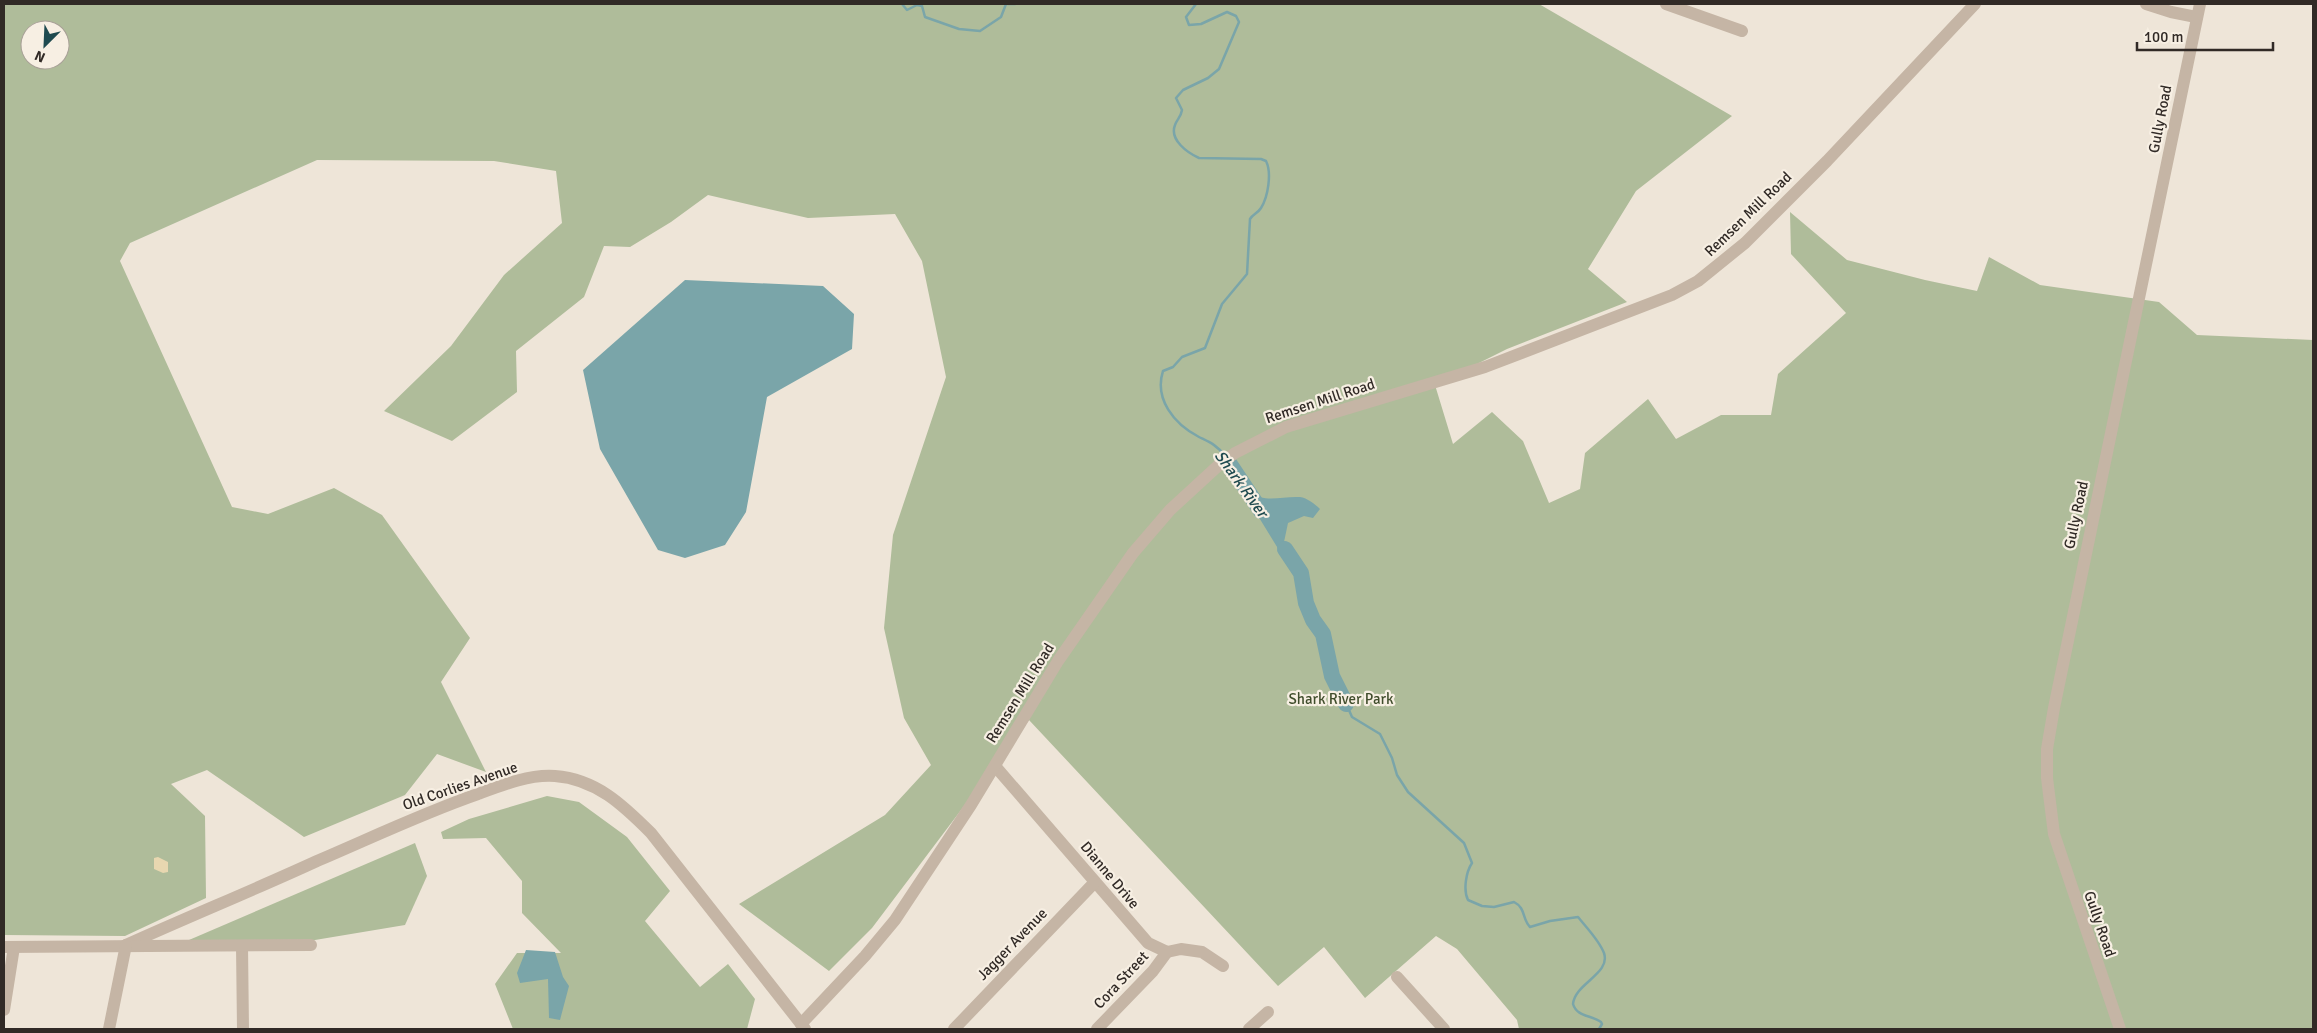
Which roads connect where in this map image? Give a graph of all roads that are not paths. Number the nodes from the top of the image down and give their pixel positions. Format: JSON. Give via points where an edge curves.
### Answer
{"nodes":[{"id":1,"x":1974,"y":4,"type":"edge"},
{"id":2,"x":2146,"y":4,"type":"edge"},
{"id":3,"x":2200,"y":4,"type":"edge"},
{"id":4,"x":1672,"y":5,"type":"edge"},
{"id":5,"x":2196,"y":17,"type":"junction"},
{"id":6,"x":1742,"y":31,"type":"dead end"},
{"id":7,"x":995,"y":766,"type":"junction"},
{"id":8,"x":1095,"y":882,"type":"junction"},
{"id":9,"x":126,"y":945,"type":"junction"},
{"id":10,"x":311,"y":945,"type":"dead end"},
{"id":11,"x":242,"y":946,"type":"junction"},
{"id":12,"x":9,"y":947,"type":"edge"},
{"id":13,"x":1168,"y":952,"type":"junction"},
{"id":14,"x":1223,"y":966,"type":"dead end"},
{"id":15,"x":1397,"y":977,"type":"dead end"},
{"id":16,"x":4,"y":1010,"type":"edge"},
{"id":17,"x":1268,"y":1012,"type":"dead end"},
{"id":18,"x":803,"y":1026,"type":"edge"},
{"id":19,"x":1438,"y":1027,"type":"edge"},
{"id":20,"x":957,"y":1028,"type":"edge"},
{"id":21,"x":109,"y":1029,"type":"edge"},
{"id":22,"x":243,"y":1029,"type":"edge"},
{"id":23,"x":1097,"y":1029,"type":"edge"},
{"id":24,"x":1249,"y":1029,"type":"edge"},
{"id":25,"x":2120,"y":1029,"type":"edge"}],
"edges":[{"from":1,"to":7,"type":"street","name":"Remsen Mill Road","via":[[1827,161],[1745,243],[1698,282],[1485,367],[1299,422],[1266,436],[1220,464],[1170,510],[1133,552],[1058,661]]},
{"from":2,"to":5,"type":"street"},
{"from":3,"to":5,"type":"street","name":"Gully Road"},
{"from":4,"to":6,"type":"street"},
{"from":5,"to":25,"type":"street","name":"Gully Road","via":[[2047,750],[2049,806],[2054,834]]},
{"from":7,"to":8,"type":"street","name":"Dianne Drive"},
{"from":7,"to":18,"type":"street","name":"Remsen Mill Road","via":[[895,920]]},
{"from":8,"to":13,"type":"street","name":"Dianne Drive","via":[[1148,943]]},
{"from":8,"to":20,"type":"street","name":"Jagger Avenue"},
{"from":9,"to":11,"type":"street","name":"Old Corlies Avenue"},
{"from":9,"to":12,"type":"street","name":"Old Corlies Avenue"},
{"from":9,"to":18,"type":"street","name":"Old Corlies Avenue","via":[[452,803],[515,782],[545,776],[562,777],[601,790],[651,832]]},
{"from":9,"to":21,"type":"street"},
{"from":10,"to":11,"type":"street","name":"Old Corlies Avenue"},
{"from":11,"to":22,"type":"street"},
{"from":12,"to":16,"type":"street"},
{"from":13,"to":14,"type":"street","via":[[1194,949]]},
{"from":13,"to":23,"type":"street","name":"Cora Street"},
{"from":15,"to":19,"type":"street"},
{"from":17,"to":24,"type":"street"}]}
